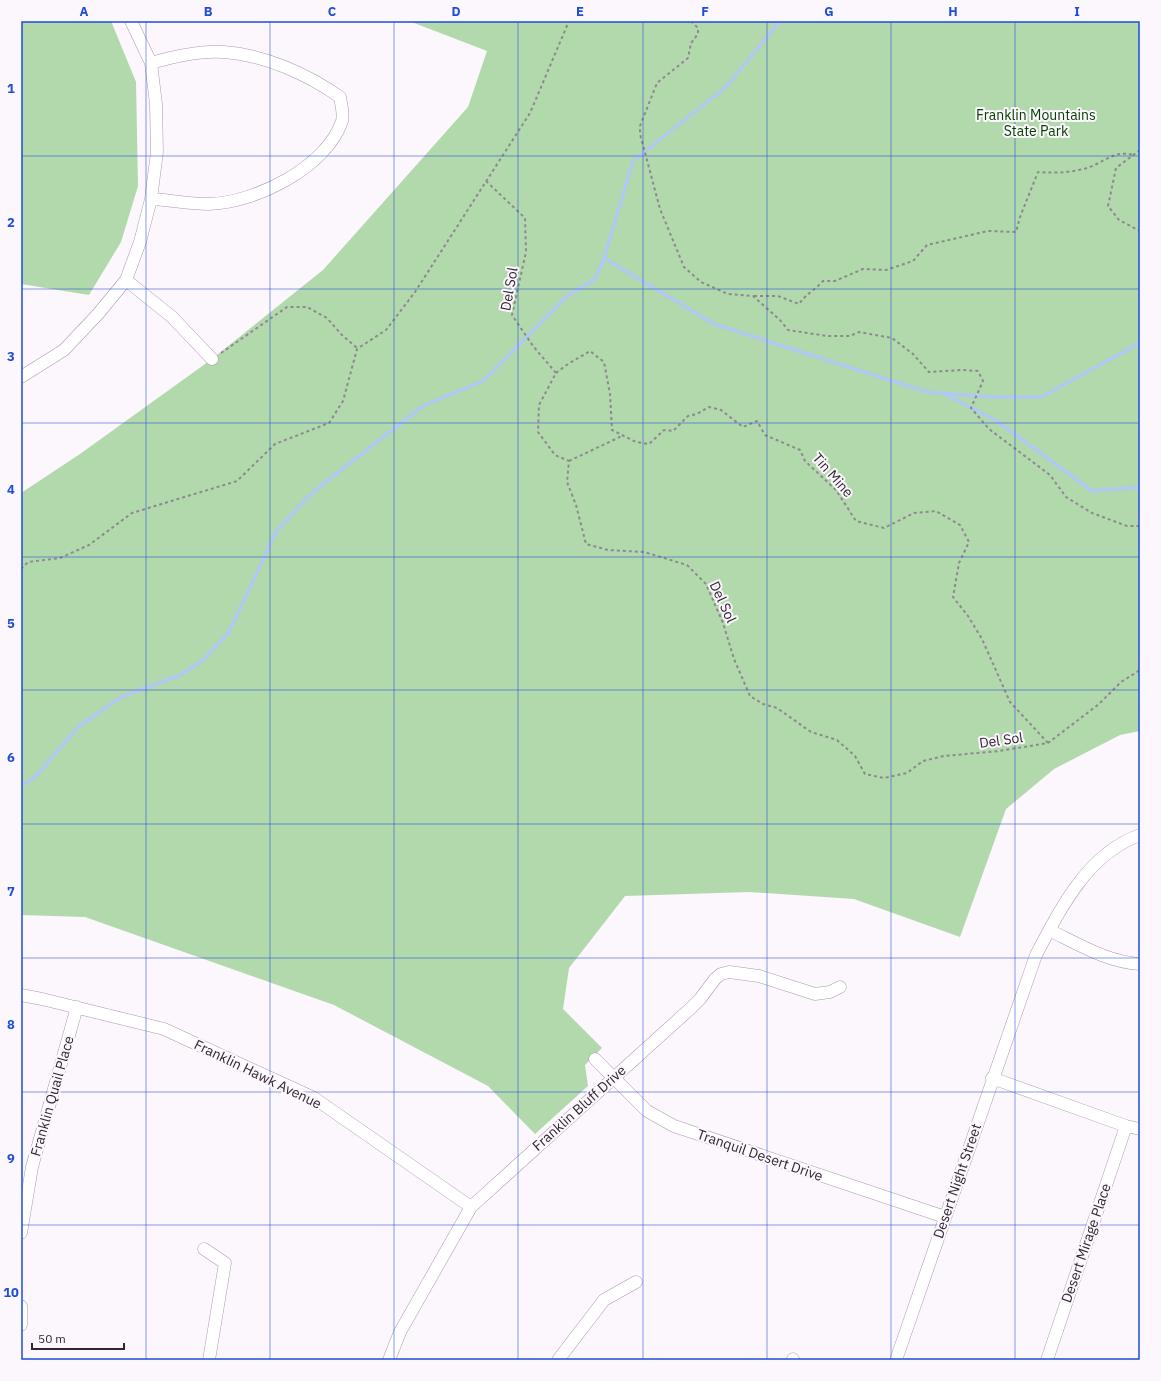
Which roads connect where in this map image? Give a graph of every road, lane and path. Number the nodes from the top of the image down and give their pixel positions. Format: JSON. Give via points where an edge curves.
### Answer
{"nodes":[{"id":1,"x":131,"y":21,"type":"edge"},
{"id":2,"x":569,"y":21,"type":"edge"},
{"id":3,"x":691,"y":21,"type":"edge"},
{"id":4,"x":151,"y":63,"type":"junction"},
{"id":5,"x":1140,"y":150,"type":"edge"},
{"id":6,"x":1133,"y":155,"type":"junction"},
{"id":7,"x":486,"y":181,"type":"junction"},
{"id":8,"x":151,"y":199,"type":"junction"},
{"id":9,"x":1140,"y":231,"type":"edge"},
{"id":10,"x":126,"y":280,"type":"junction"},
{"id":11,"x":753,"y":296,"type":"junction"},
{"id":12,"x":357,"y":348,"type":"junction"},
{"id":13,"x":212,"y":359,"type":"joint"},
{"id":14,"x":556,"y":374,"type":"junction"},
{"id":15,"x":21,"y":377,"type":"edge"},
{"id":16,"x":622,"y":436,"type":"junction"},
{"id":17,"x":569,"y":461,"type":"junction"},
{"id":18,"x":1140,"y":526,"type":"edge"},
{"id":19,"x":21,"y":569,"type":"edge"},
{"id":20,"x":1140,"y":670,"type":"edge"},
{"id":21,"x":1048,"y":743,"type":"junction"},
{"id":22,"x":1140,"y":835,"type":"edge"},
{"id":23,"x":1049,"y":930,"type":"junction"},
{"id":24,"x":1140,"y":964,"type":"edge"},
{"id":25,"x":840,"y":987,"type":"dead end"},
{"id":26,"x":21,"y":995,"type":"edge"},
{"id":27,"x":77,"y":1007,"type":"junction"},
{"id":28,"x":595,"y":1059,"type":"dead end"},
{"id":29,"x":613,"y":1077,"type":"junction"},
{"id":30,"x":992,"y":1078,"type":"junction"},
{"id":31,"x":1126,"y":1126,"type":"junction"},
{"id":32,"x":1140,"y":1128,"type":"edge"},
{"id":33,"x":27,"y":1167,"type":"edge"},
{"id":34,"x":470,"y":1207,"type":"junction"},
{"id":35,"x":945,"y":1218,"type":"junction"},
{"id":36,"x":21,"y":1234,"type":"edge"},
{"id":37,"x":204,"y":1249,"type":"dead end"},
{"id":38,"x":636,"y":1282,"type":"dead end"},
{"id":39,"x":21,"y":1306,"type":"edge"},
{"id":40,"x":21,"y":1325,"type":"edge"},
{"id":41,"x":209,"y":1360,"type":"edge"},
{"id":42,"x":389,"y":1360,"type":"edge"},
{"id":43,"x":558,"y":1360,"type":"edge"},
{"id":44,"x":896,"y":1360,"type":"edge"},
{"id":45,"x":1047,"y":1360,"type":"edge"}],
"edges":[{"from":1,"to":4,"type":"street"},
{"from":2,"to":7,"type":"path","via":[[530,113]]},
{"from":3,"to":11,"type":"path","via":[[698,28],[698,34],[691,42],[688,58],[657,83],[640,126],[640,134],[660,209],[684,267],[701,282],[728,294]]},
{"from":4,"to":8,"type":"street","via":[[156,104],[157,152]]},
{"from":4,"to":8,"type":"street","via":[[178,55],[202,52],[248,56],[322,84],[340,97],[343,119],[333,141],[308,165],[277,185],[251,197],[210,204]]},
{"from":5,"to":6,"type":"path"},
{"from":6,"to":9,"type":"path","via":[[1116,168],[1108,206],[1119,220]]},
{"from":6,"to":11,"type":"path","via":[[1122,152],[1084,169],[1058,173],[1038,172],[1016,232],[988,231],[927,245],[914,261],[886,270],[863,269],[835,281],[823,281],[815,290],[806,294],[799,304],[778,296]]},
{"from":7,"to":12,"type":"path","via":[[415,292],[386,330]]},
{"from":7,"to":14,"type":"path","name":"Del Sol","via":[[525,218],[526,252],[512,315]]},
{"from":8,"to":10,"type":"street","via":[[140,242]]},
{"from":10,"to":13,"type":"street","via":[[172,317]]},
{"from":10,"to":15,"type":"street","via":[[64,350]]},
{"from":11,"to":18,"type":"path","via":[[788,330],[827,336],[850,336],[859,332],[892,338],[913,354],[929,372],[978,371],[983,381],[971,408],[989,429],[1050,475],[1066,497],[1092,513],[1128,526]]},
{"from":12,"to":13,"type":"path","via":[[327,318],[307,307],[287,307]]},
{"from":12,"to":19,"type":"path","via":[[343,402],[330,423],[275,444],[238,481],[132,513],[89,545],[60,558],[28,562]]},
{"from":14,"to":16,"type":"path","via":[[590,351],[604,362],[610,394],[612,430]]},
{"from":14,"to":17,"type":"path","via":[[539,405],[538,432],[555,455]]},
{"from":16,"to":17,"type":"path"},
{"from":16,"to":21,"type":"path","name":"Tin Mine","via":[[649,444],[664,430],[674,431],[688,416],[709,407],[721,410],[743,427],[757,421],[765,435],[800,450],[806,460],[836,490],[856,521],[884,528],[914,513],[936,511],[960,525],[970,542],[959,563],[953,597],[982,639],[1010,702]]},
{"from":17,"to":21,"type":"path","name":"Del Sol","via":[[567,482],[586,544],[608,550],[644,552],[687,565],[706,584],[750,696],[777,708],[811,732],[837,740],[855,756],[865,774],[884,778],[907,773],[923,761],[944,756]]},
{"from":20,"to":21,"type":"path","name":"Del Sol","via":[[1121,682],[1099,704]]},
{"from":22,"to":23,"type":"street","name":"Desert Night Street","via":[[1131,838],[1100,860],[1078,882]]},
{"from":23,"to":24,"type":"street","via":[[1106,957]]},
{"from":23,"to":30,"type":"street","name":"Desert Night Street","via":[[1036,954]]},
{"from":25,"to":29,"type":"street","name":"Franklin Bluff Drive","via":[[816,994],[740,972],[721,974],[700,999]]},
{"from":26,"to":27,"type":"street","name":"Franklin Hawk Avenue"},
{"from":27,"to":33,"type":"street","name":"Franklin Quail Place"},
{"from":27,"to":34,"type":"street","name":"Franklin Hawk Avenue","via":[[164,1029],[314,1098]]},
{"from":28,"to":29,"type":"street","name":"Tranquil Desert Drive"},
{"from":29,"to":34,"type":"street","name":"Franklin Bluff Drive"},
{"from":29,"to":35,"type":"street","name":"Tranquil Desert Drive","via":[[647,1111],[674,1126]]},
{"from":30,"to":31,"type":"street"},
{"from":30,"to":35,"type":"street","name":"Desert Night Street"},
{"from":31,"to":32,"type":"street"},
{"from":31,"to":45,"type":"street","name":"Desert Mirage Place"},
{"from":33,"to":36,"type":"street","name":"Franklin Quail Place"},
{"from":34,"to":42,"type":"street","name":"Franklin Bluff Drive","via":[[400,1332]]},
{"from":35,"to":44,"type":"street","name":"Desert Night Street"},
{"from":37,"to":41,"type":"street","via":[[225,1263]]},
{"from":38,"to":43,"type":"street","via":[[604,1300]]},
{"from":39,"to":40,"type":"street"}]}
